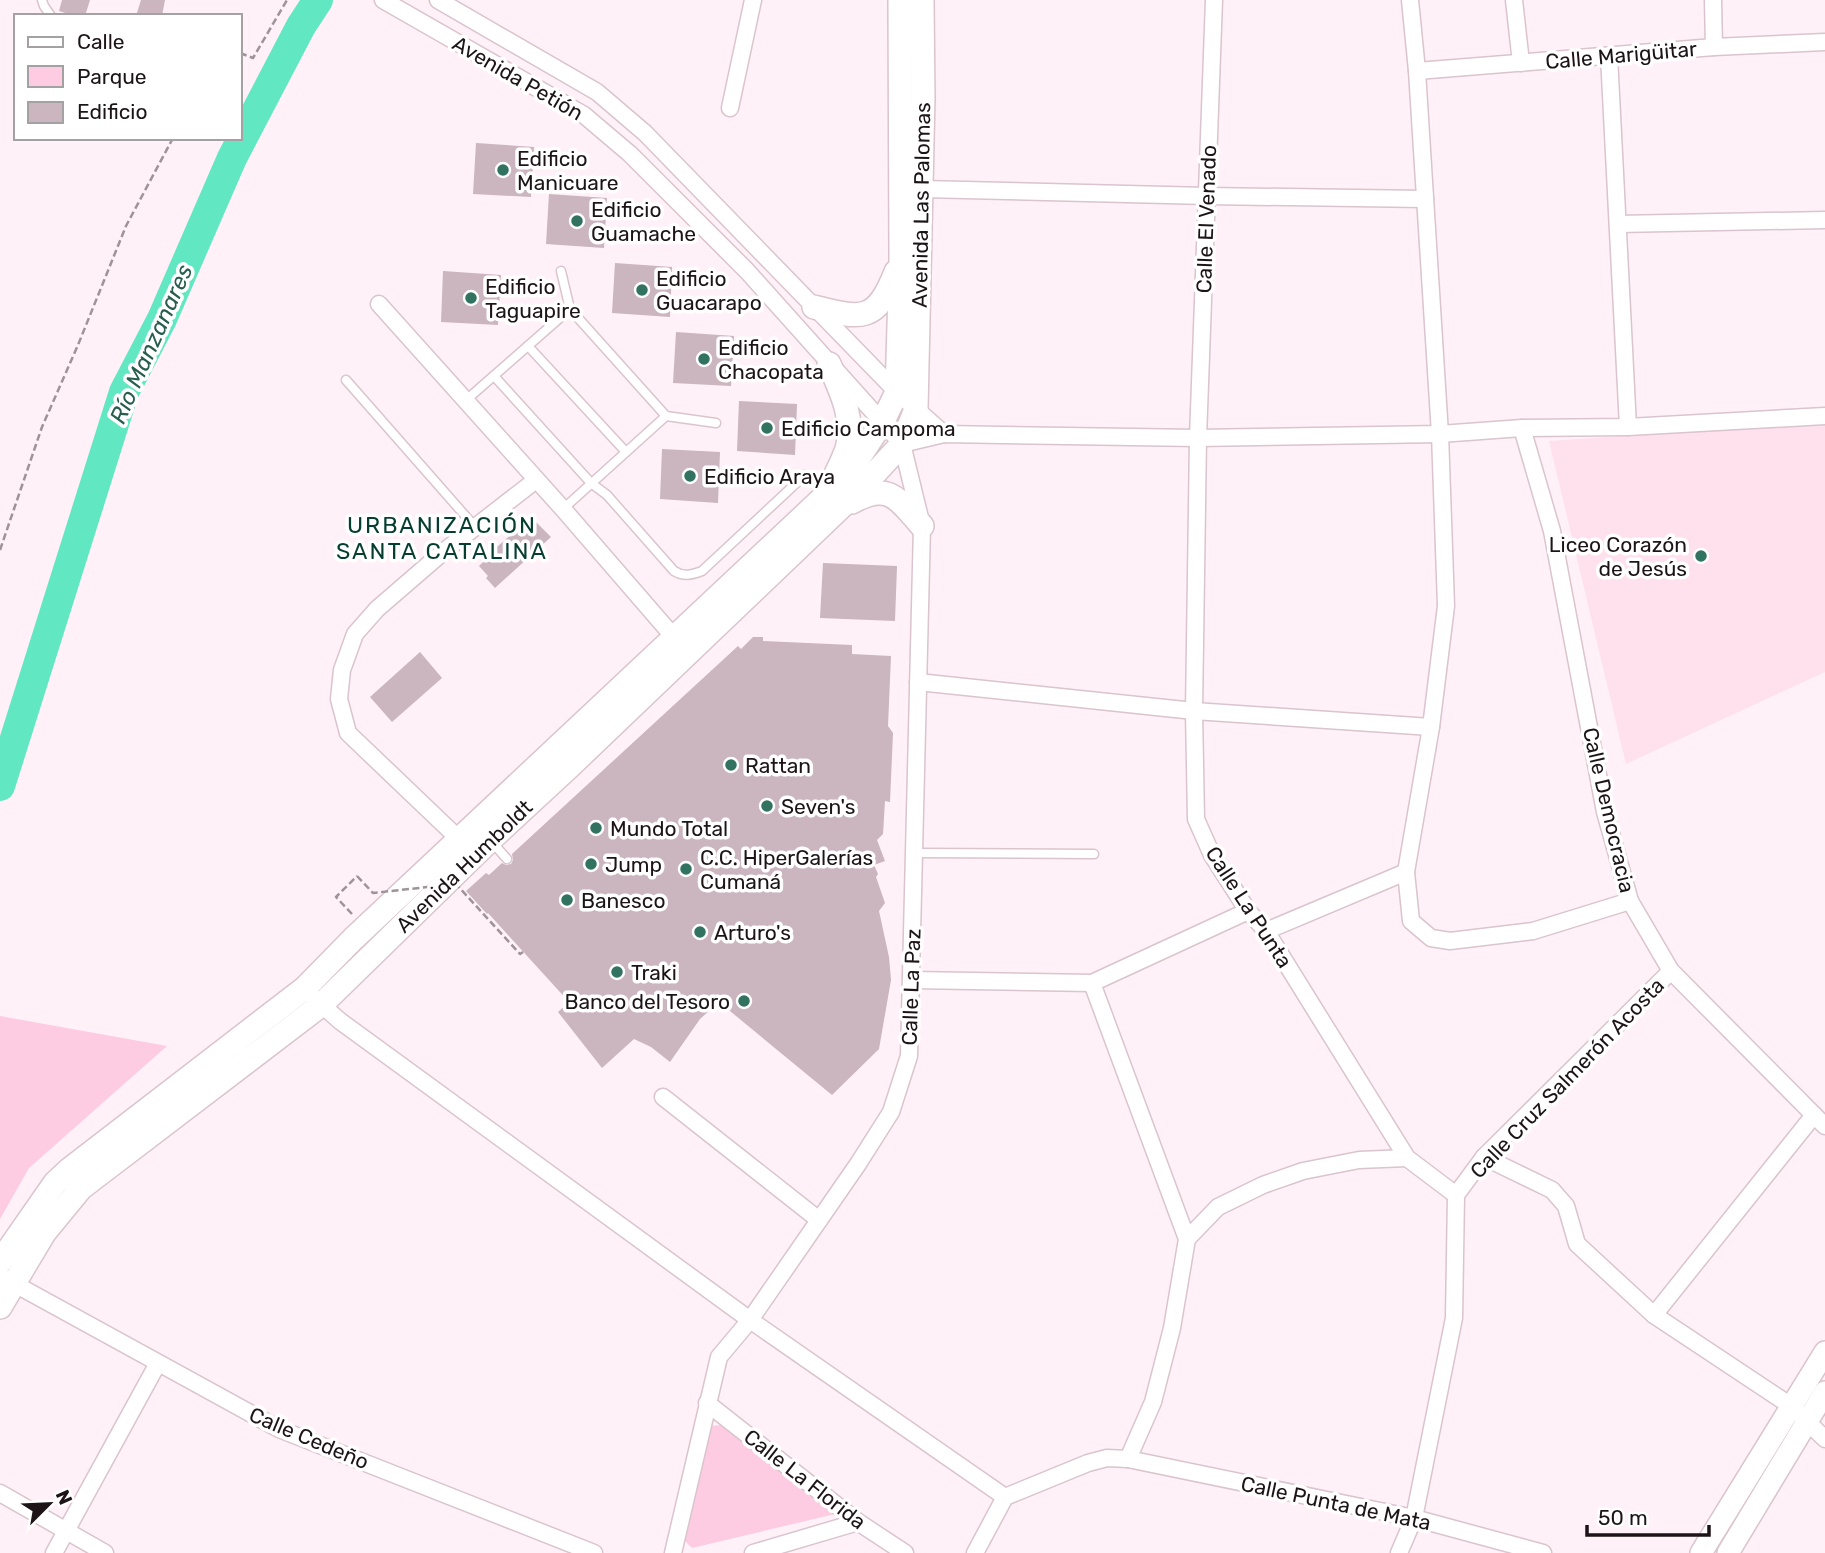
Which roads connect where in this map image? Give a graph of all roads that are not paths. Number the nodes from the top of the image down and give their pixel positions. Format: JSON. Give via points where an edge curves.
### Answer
{"nodes":[{"id":1,"x":383,"y":0,"type":"edge"},
{"id":2,"x":439,"y":0,"type":"edge"},
{"id":3,"x":752,"y":0,"type":"edge"},
{"id":4,"x":900,"y":0,"type":"edge"},
{"id":5,"x":922,"y":0,"type":"edge"},
{"id":6,"x":1214,"y":0,"type":"edge"},
{"id":7,"x":1410,"y":0,"type":"edge"},
{"id":8,"x":1514,"y":0,"type":"edge"},
{"id":9,"x":1713,"y":0,"type":"edge"},
{"id":10,"x":1825,"y":42,"type":"edge"},
{"id":11,"x":1714,"y":47,"type":"junction"},
{"id":12,"x":1609,"y":56,"type":"junction"},
{"id":13,"x":1521,"y":63,"type":"junction"},
{"id":14,"x":1417,"y":71,"type":"junction"},
{"id":15,"x":730,"y":108,"type":"dead end"},
{"id":16,"x":922,"y":189,"type":"junction"},
{"id":17,"x":1207,"y":196,"type":"junction"},
{"id":18,"x":1425,"y":200,"type":"junction"},
{"id":19,"x":1825,"y":220,"type":"edge"},
{"id":20,"x":1618,"y":224,"type":"junction"},
{"id":21,"x":901,"y":260,"type":"junction"},
{"id":22,"x":561,"y":271,"type":"dead end"},
{"id":23,"x":379,"y":304,"type":"dead end"},
{"id":24,"x":814,"y":307,"type":"junction"},
{"id":25,"x":570,"y":309,"type":"junction"},
{"id":26,"x":528,"y":346,"type":"junction"},
{"id":27,"x":829,"y":364,"type":"junction"},
{"id":28,"x":494,"y":376,"type":"junction"},
{"id":29,"x":346,"y":380,"type":"dead end"},
{"id":30,"x":897,"y":392,"type":"junction"},
{"id":31,"x":465,"y":401,"type":"junction"},
{"id":32,"x":916,"y":409,"type":"junction"},
{"id":33,"x":1825,"y":415,"type":"edge"},
{"id":34,"x":666,"y":416,"type":"junction"},
{"id":35,"x":883,"y":421,"type":"junction"},
{"id":36,"x":716,"y":423,"type":"dead end"},
{"id":37,"x":1628,"y":427,"type":"junction"},
{"id":38,"x":1522,"y":428,"type":"junction"},
{"id":39,"x":944,"y":434,"type":"junction"},
{"id":40,"x":1440,"y":434,"type":"junction"},
{"id":41,"x":1198,"y":438,"type":"junction"},
{"id":42,"x":902,"y":444,"type":"junction"},
{"id":43,"x":626,"y":452,"type":"junction"},
{"id":44,"x":805,"y":475,"type":"dead end"},
{"id":45,"x":536,"y":480,"type":"junction"},
{"id":46,"x":591,"y":483,"type":"junction"},
{"id":47,"x":834,"y":500,"type":"junction"},
{"id":48,"x":563,"y":509,"type":"junction"},
{"id":49,"x":922,"y":526,"type":"junction"},
{"id":50,"x":475,"y":527,"type":"junction"},
{"id":51,"x":681,"y":645,"type":"junction"},
{"id":52,"x":918,"y":682,"type":"junction"},
{"id":53,"x":1194,"y":711,"type":"junction"},
{"id":54,"x":1431,"y":727,"type":"junction"},
{"id":55,"x":459,"y":839,"type":"junction"},
{"id":56,"x":490,"y":840,"type":"junction"},
{"id":57,"x":915,"y":853,"type":"junction"},
{"id":58,"x":1094,"y":854,"type":"dead end"},
{"id":59,"x":507,"y":859,"type":"dead end"},
{"id":60,"x":1406,"y":872,"type":"junction"},
{"id":61,"x":1630,"y":901,"type":"junction"},
{"id":62,"x":1248,"y":911,"type":"junction"},
{"id":63,"x":1266,"y":931,"type":"junction"},
{"id":64,"x":1671,"y":971,"type":"junction"},
{"id":65,"x":912,"y":980,"type":"junction"},
{"id":66,"x":1092,"y":983,"type":"junction"},
{"id":67,"x":313,"y":997,"type":"junction"},
{"id":68,"x":663,"y":1097,"type":"dead end"},
{"id":69,"x":165,"y":1110,"type":"junction"},
{"id":70,"x":1820,"y":1120,"type":"edge"},
{"id":71,"x":1484,"y":1157,"type":"junction"},
{"id":72,"x":1407,"y":1158,"type":"junction"},
{"id":73,"x":1457,"y":1195,"type":"junction"},
{"id":74,"x":819,"y":1220,"type":"junction"},
{"id":75,"x":1187,"y":1239,"type":"junction"},
{"id":76,"x":0,"y":1262,"type":"edge"},
{"id":77,"x":7,"y":1280,"type":"edge"},
{"id":78,"x":0,"y":1307,"type":"edge"},
{"id":79,"x":1654,"y":1315,"type":"junction"},
{"id":80,"x":750,"y":1320,"type":"junction"},
{"id":81,"x":1825,"y":1352,"type":"edge"},
{"id":82,"x":158,"y":1363,"type":"junction"},
{"id":83,"x":1825,"y":1392,"type":"edge"},
{"id":84,"x":707,"y":1403,"type":"junction"},
{"id":85,"x":1791,"y":1406,"type":"junction"},
{"id":86,"x":1807,"y":1422,"type":"junction"},
{"id":87,"x":1825,"y":1439,"type":"edge"},
{"id":88,"x":1128,"y":1459,"type":"junction"},
{"id":89,"x":0,"y":1493,"type":"edge"},
{"id":90,"x":1005,"y":1497,"type":"junction"},
{"id":91,"x":1414,"y":1518,"type":"junction"},
{"id":92,"x":858,"y":1522,"type":"junction"},
{"id":93,"x":66,"y":1530,"type":"junction"},
{"id":94,"x":54,"y":1553,"type":"edge"},
{"id":95,"x":105,"y":1553,"type":"edge"},
{"id":96,"x":594,"y":1553,"type":"edge"},
{"id":97,"x":673,"y":1553,"type":"edge"},
{"id":98,"x":753,"y":1553,"type":"edge"},
{"id":99,"x":905,"y":1553,"type":"edge"},
{"id":100,"x":975,"y":1553,"type":"edge"},
{"id":101,"x":1399,"y":1553,"type":"edge"},
{"id":102,"x":1542,"y":1553,"type":"edge"},
{"id":103,"x":1700,"y":1553,"type":"edge"},
{"id":104,"x":1728,"y":1553,"type":"edge"}],
"edges":[{"from":1,"to":27,"type":"street","name":"Avenida Petión","via":[[584,115],[631,154],[747,271]]},
{"from":2,"to":24,"type":"street","name":"Avenida Petión","via":[[597,92],[645,133]]},
{"from":3,"to":15,"type":"street"},
{"from":4,"to":21,"type":"main road","name":"Avenida Las Palomas"},
{"from":5,"to":16,"type":"main road","name":"Avenida Las Palomas"},
{"from":6,"to":17,"type":"street","name":"Calle El Venado"},
{"from":7,"to":14,"type":"street"},
{"from":8,"to":13,"type":"street"},
{"from":9,"to":11,"type":"street"},
{"from":10,"to":11,"type":"street","name":"Calle Marigüitar"},
{"from":11,"to":12,"type":"street","name":"Calle Marigüitar"},
{"from":12,"to":13,"type":"street","name":"Calle Marigüitar"},
{"from":12,"to":20,"type":"street"},
{"from":13,"to":14,"type":"street","name":"Calle Marigüitar"},
{"from":14,"to":18,"type":"street"},
{"from":16,"to":17,"type":"street"},
{"from":16,"to":32,"type":"main road","name":"Avenida Las Palomas"},
{"from":17,"to":18,"type":"street"},
{"from":17,"to":41,"type":"street","name":"Calle El Venado"},
{"from":18,"to":40,"type":"street"},
{"from":19,"to":20,"type":"street"},
{"from":20,"to":37,"type":"street"},
{"from":21,"to":24,"type":"main road","via":[[881,303],[869,313],[841,314]]},
{"from":21,"to":30,"type":"main road","name":"Avenida Las Palomas"},
{"from":22,"to":25,"type":"lane"},
{"from":23,"to":31,"type":"street"},
{"from":24,"to":30,"type":"street","name":"Avenida Petión"},
{"from":25,"to":26,"type":"lane"},
{"from":25,"to":34,"type":"lane"},
{"from":26,"to":28,"type":"lane"},
{"from":26,"to":43,"type":"lane"},
{"from":27,"to":35,"type":"street","name":"Avenida Petión"},
{"from":27,"to":47,"type":"main road","via":[[847,406],[849,426]]},
{"from":28,"to":31,"type":"lane"},
{"from":28,"to":46,"type":"lane"},
{"from":29,"to":50,"type":"lane"},
{"from":30,"to":32,"type":"street","name":"Avenida Petión"},
{"from":30,"to":35,"type":"main road","name":"Avenida Humboldt"},
{"from":31,"to":45,"type":"street"},
{"from":32,"to":39,"type":"street","name":"Avenida Petión"},
{"from":32,"to":42,"type":"main road","name":"Avenida Humboldt"},
{"from":33,"to":37,"type":"street"},
{"from":34,"to":36,"type":"lane"},
{"from":34,"to":43,"type":"lane"},
{"from":35,"to":42,"type":"street","name":"Avenida Petión"},
{"from":35,"to":47,"type":"main road","name":"Avenida Humboldt"},
{"from":37,"to":38,"type":"street"},
{"from":38,"to":40,"type":"street"},
{"from":38,"to":61,"type":"street","name":"Calle Democracia","via":[[1552,531],[1605,812]]},
{"from":39,"to":41,"type":"street"},
{"from":39,"to":42,"type":"street"},
{"from":40,"to":41,"type":"street"},
{"from":40,"to":54,"type":"street","via":[[1446,606]]},
{"from":41,"to":53,"type":"street","name":"Calle La Punta"},
{"from":42,"to":47,"type":"main road","name":"Avenida Humboldt"},
{"from":42,"to":49,"type":"street","name":"Calle La Paz"},
{"from":43,"to":46,"type":"lane"},
{"from":44,"to":46,"type":"lane","via":[[702,571],[692,575],[674,572],[607,495]]},
{"from":45,"to":48,"type":"street"},
{"from":45,"to":50,"type":"street"},
{"from":46,"to":48,"type":"lane"},
{"from":47,"to":49,"type":"main road","via":[[884,493],[898,500]]},
{"from":47,"to":51,"type":"main road","name":"Avenida Humboldt"},
{"from":48,"to":51,"type":"street"},
{"from":49,"to":52,"type":"street","name":"Calle La Paz"},
{"from":50,"to":55,"type":"street","via":[[377,609],[355,634],[342,670],[339,699],[348,733]]},
{"from":51,"to":55,"type":"main road","name":"Avenida Humboldt"},
{"from":51,"to":56,"type":"main road","name":"Avenida Humboldt"},
{"from":52,"to":53,"type":"street"},
{"from":52,"to":57,"type":"street","name":"Calle La Paz"},
{"from":53,"to":54,"type":"street"},
{"from":53,"to":62,"type":"street","name":"Calle La Punta","via":[[1196,820]]},
{"from":54,"to":60,"type":"street"},
{"from":55,"to":67,"type":"main road","name":"Avenida Humboldt","via":[[365,928]]},
{"from":56,"to":59,"type":"lane"},
{"from":56,"to":67,"type":"main road","name":"Avenida Humboldt"},
{"from":57,"to":58,"type":"lane"},
{"from":57,"to":65,"type":"street","name":"Calle La Paz"},
{"from":60,"to":61,"type":"street","via":[[1411,921],[1431,938],[1450,941],[1533,930]]},
{"from":60,"to":63,"type":"street"},
{"from":61,"to":64,"type":"street","name":"Calle Democracia"},
{"from":62,"to":63,"type":"street","name":"Calle La Punta"},
{"from":62,"to":66,"type":"street"},
{"from":63,"to":72,"type":"street","name":"Calle La Punta"},
{"from":64,"to":70,"type":"street","name":"Calle Democracia"},
{"from":64,"to":71,"type":"street","name":"Calle Cruz Salmerón Acosta"},
{"from":65,"to":66,"type":"street"},
{"from":65,"to":74,"type":"street","name":"Calle La Paz","via":[[909,1056],[891,1112]]},
{"from":66,"to":75,"type":"street"},
{"from":67,"to":69,"type":"main road","name":"Avenida Humboldt"},
{"from":67,"to":80,"type":"street"},
{"from":68,"to":74,"type":"street"},
{"from":69,"to":76,"type":"main road","name":"Avenida Humboldt","via":[[55,1183]]},
{"from":69,"to":77,"type":"main road","name":"Avenida Humboldt","via":[[81,1188]]},
{"from":70,"to":79,"type":"street"},
{"from":71,"to":73,"type":"street","name":"Calle Cruz Salmerón Acosta"},
{"from":71,"to":79,"type":"street","via":[[1552,1190],[1566,1206],[1577,1244]]},
{"from":72,"to":73,"type":"street","name":"Calle La Punta"},
{"from":72,"to":75,"type":"street","via":[[1359,1160],[1263,1185],[1218,1208]]},
{"from":73,"to":91,"type":"street","name":"Calle Cruz Salmerón Acosta","via":[[1454,1318]]},
{"from":74,"to":80,"type":"street","name":"Calle La Paz"},
{"from":75,"to":88,"type":"street","via":[[1153,1402]]},
{"from":77,"to":78,"type":"main road","name":"Avenida Humboldt"},
{"from":77,"to":82,"type":"street","name":"Calle Cedeño"},
{"from":79,"to":85,"type":"street"},
{"from":80,"to":84,"type":"street","name":"Calle La Paz","via":[[719,1357]]},
{"from":80,"to":90,"type":"street"},
{"from":81,"to":85,"type":"street"},
{"from":82,"to":93,"type":"street"},
{"from":82,"to":96,"type":"street","name":"Calle Cedeño","via":[[279,1429]]},
{"from":83,"to":86,"type":"street"},
{"from":84,"to":92,"type":"street","name":"Calle La Florida"},
{"from":84,"to":97,"type":"street","name":"Calle La Paz"},
{"from":85,"to":86,"type":"street"},
{"from":85,"to":103,"type":"street"},
{"from":86,"to":87,"type":"street"},
{"from":86,"to":104,"type":"street"},
{"from":88,"to":90,"type":"street","name":"Calle Punta de Mata","via":[[1088,1463]]},
{"from":88,"to":91,"type":"street","name":"Calle Punta de Mata"},
{"from":89,"to":93,"type":"street"},
{"from":90,"to":100,"type":"street"},
{"from":91,"to":101,"type":"street","name":"Calle Cruz Salmerón Acosta"},
{"from":91,"to":102,"type":"street","name":"Calle Punta de Mata"},
{"from":92,"to":98,"type":"street"},
{"from":92,"to":99,"type":"street","name":"Calle La Florida"},
{"from":93,"to":94,"type":"street"},
{"from":93,"to":95,"type":"street"}]}
